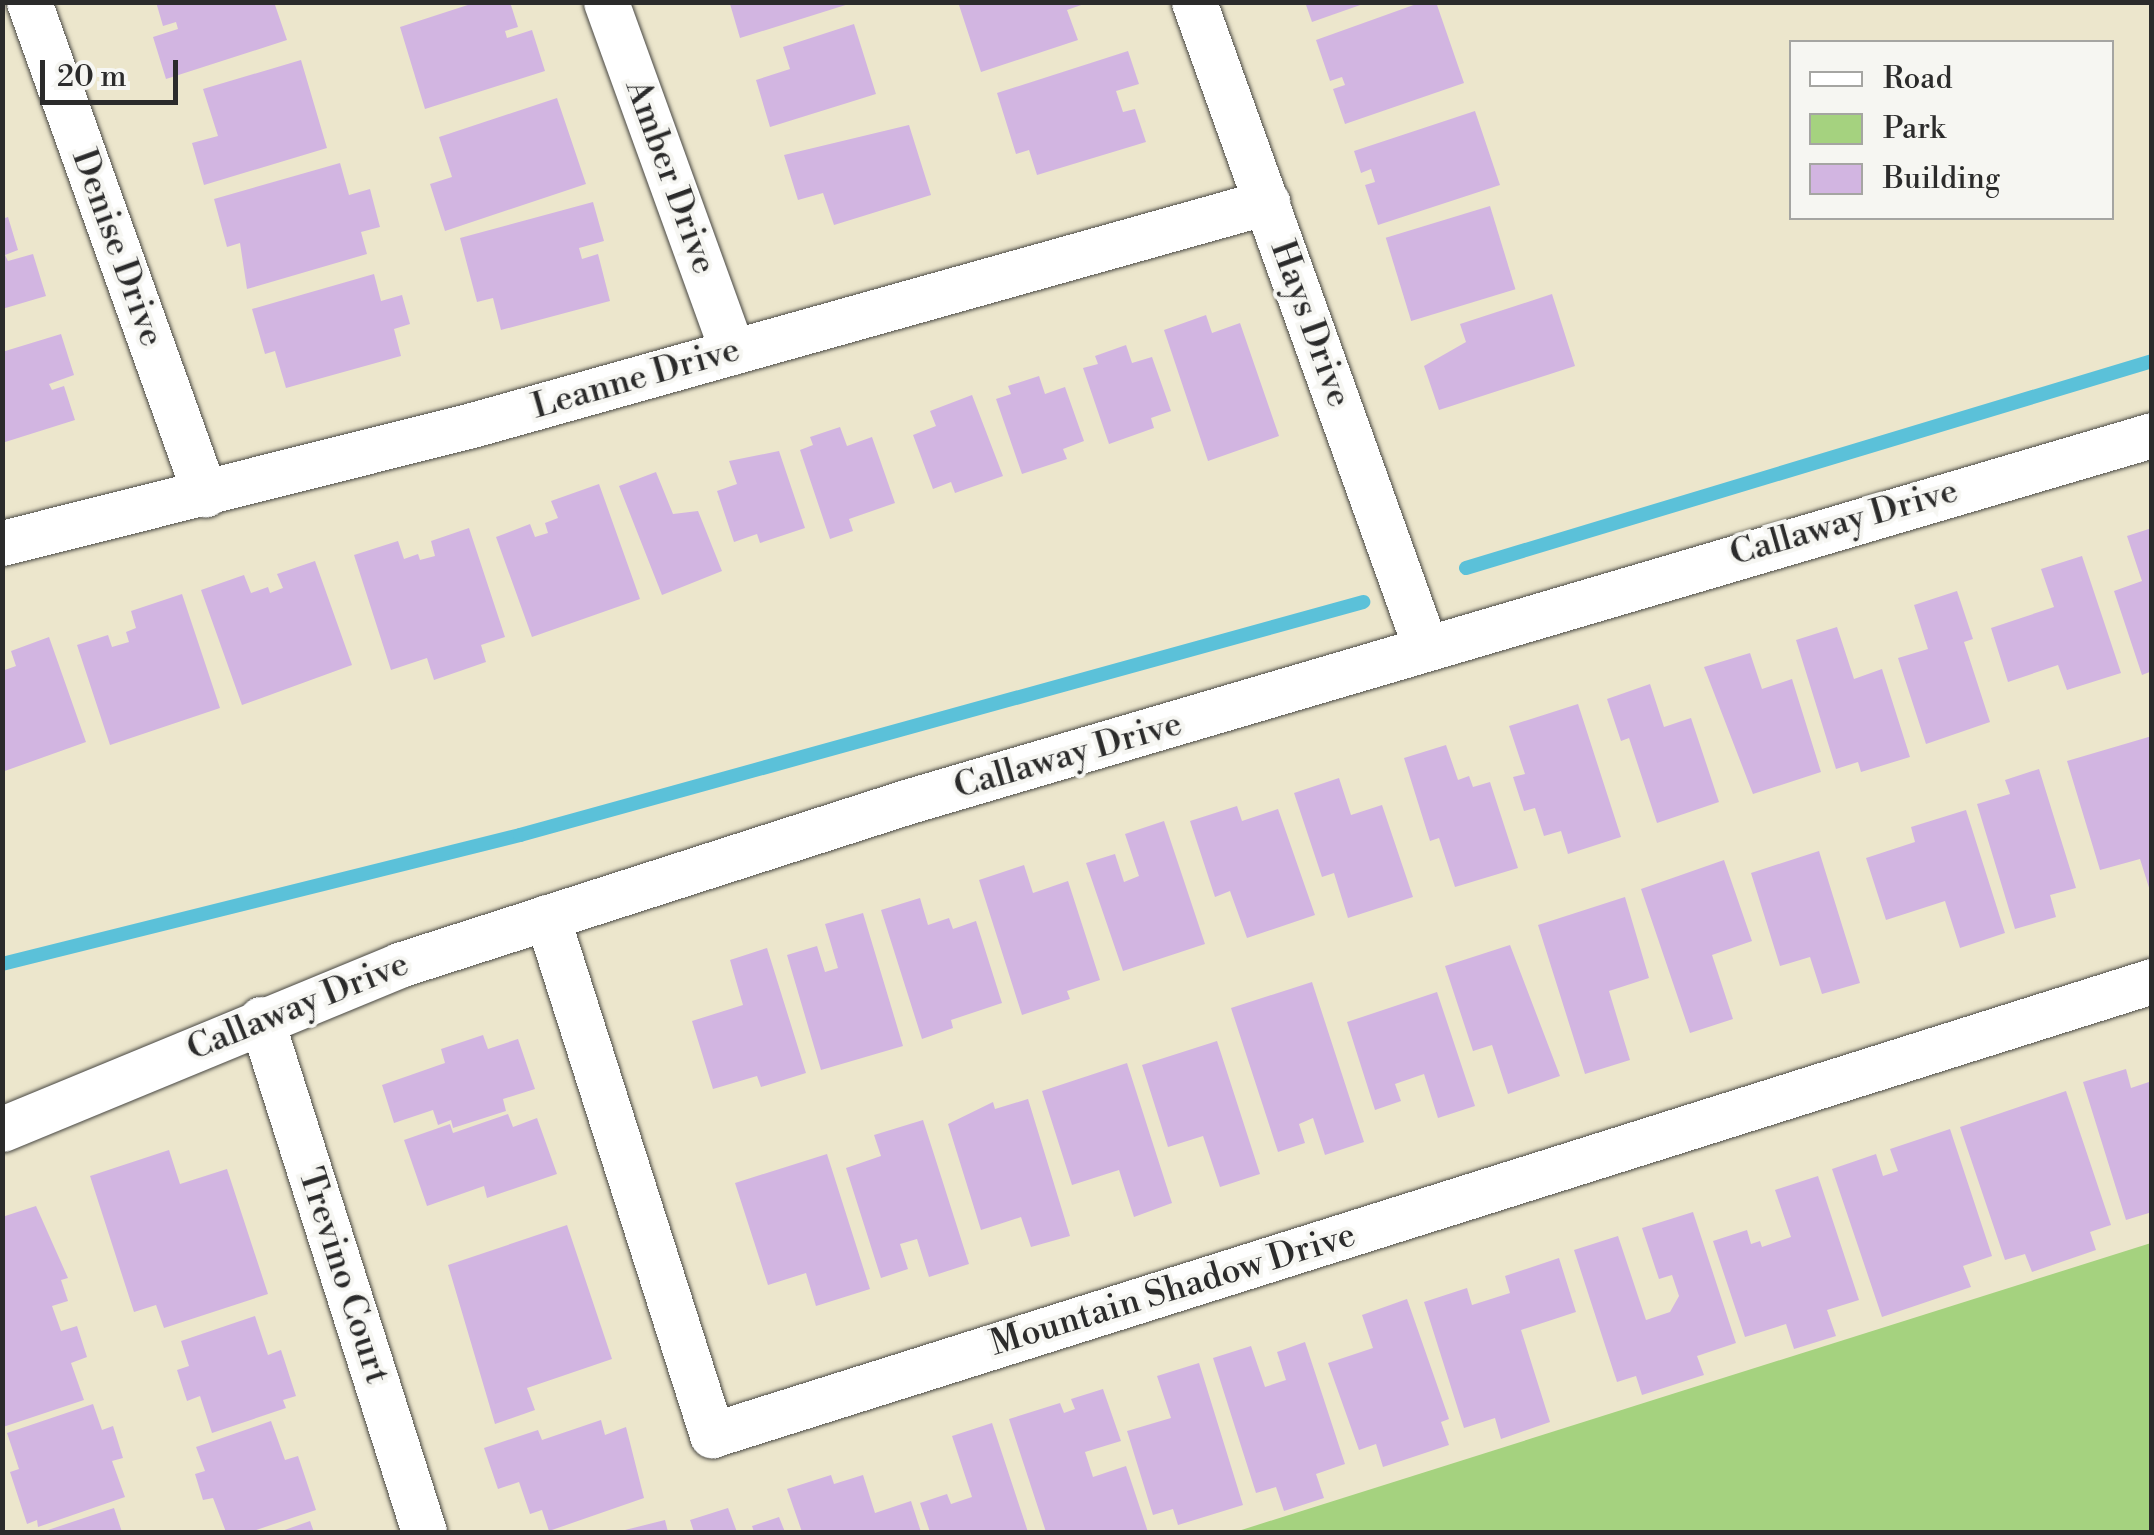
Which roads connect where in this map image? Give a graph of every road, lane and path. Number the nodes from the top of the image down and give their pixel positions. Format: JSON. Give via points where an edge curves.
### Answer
{"nodes":[{"id":1,"x":29,"y":2,"type":"edge"},
{"id":2,"x":606,"y":2,"type":"edge"},
{"id":3,"x":1194,"y":2,"type":"edge"},
{"id":4,"x":1267,"y":202,"type":"junction"},
{"id":5,"x":733,"y":352,"type":"junction"},
{"id":6,"x":2152,"y":434,"type":"edge"},
{"id":7,"x":205,"y":494,"type":"junction"},
{"id":8,"x":2,"y":544,"type":"edge"},
{"id":9,"x":1425,"y":646,"type":"junction"},
{"id":10,"x":547,"y":917,"type":"junction"},
{"id":11,"x":2152,"y":981,"type":"edge"},
{"id":12,"x":261,"y":1019,"type":"junction"},
{"id":13,"x":2,"y":1130,"type":"edge"},
{"id":14,"x":424,"y":1532,"type":"edge"}],
"edges":[{"from":1,"to":7,"type":"street","name":"Denise Drive"},
{"from":2,"to":5,"type":"street","name":"Amber Drive"},
{"from":3,"to":4,"type":"street","name":"Hays Drive"},
{"from":4,"to":5,"type":"street","name":"Leanne Drive"},
{"from":4,"to":9,"type":"street","name":"Hays Drive"},
{"from":5,"to":7,"type":"street","name":"Leanne Drive"},
{"from":6,"to":9,"type":"street","name":"Callaway Drive"},
{"from":7,"to":8,"type":"street","name":"Leanne Drive"},
{"from":9,"to":10,"type":"street","name":"Callaway Drive"},
{"from":10,"to":11,"type":"street","name":"Mountain Shadow Drive","via":[[712,1435]]},
{"from":10,"to":12,"type":"street","name":"Callaway Drive"},
{"from":12,"to":13,"type":"street","name":"Callaway Drive"},
{"from":12,"to":14,"type":"street","name":"Trevino Court"}]}
